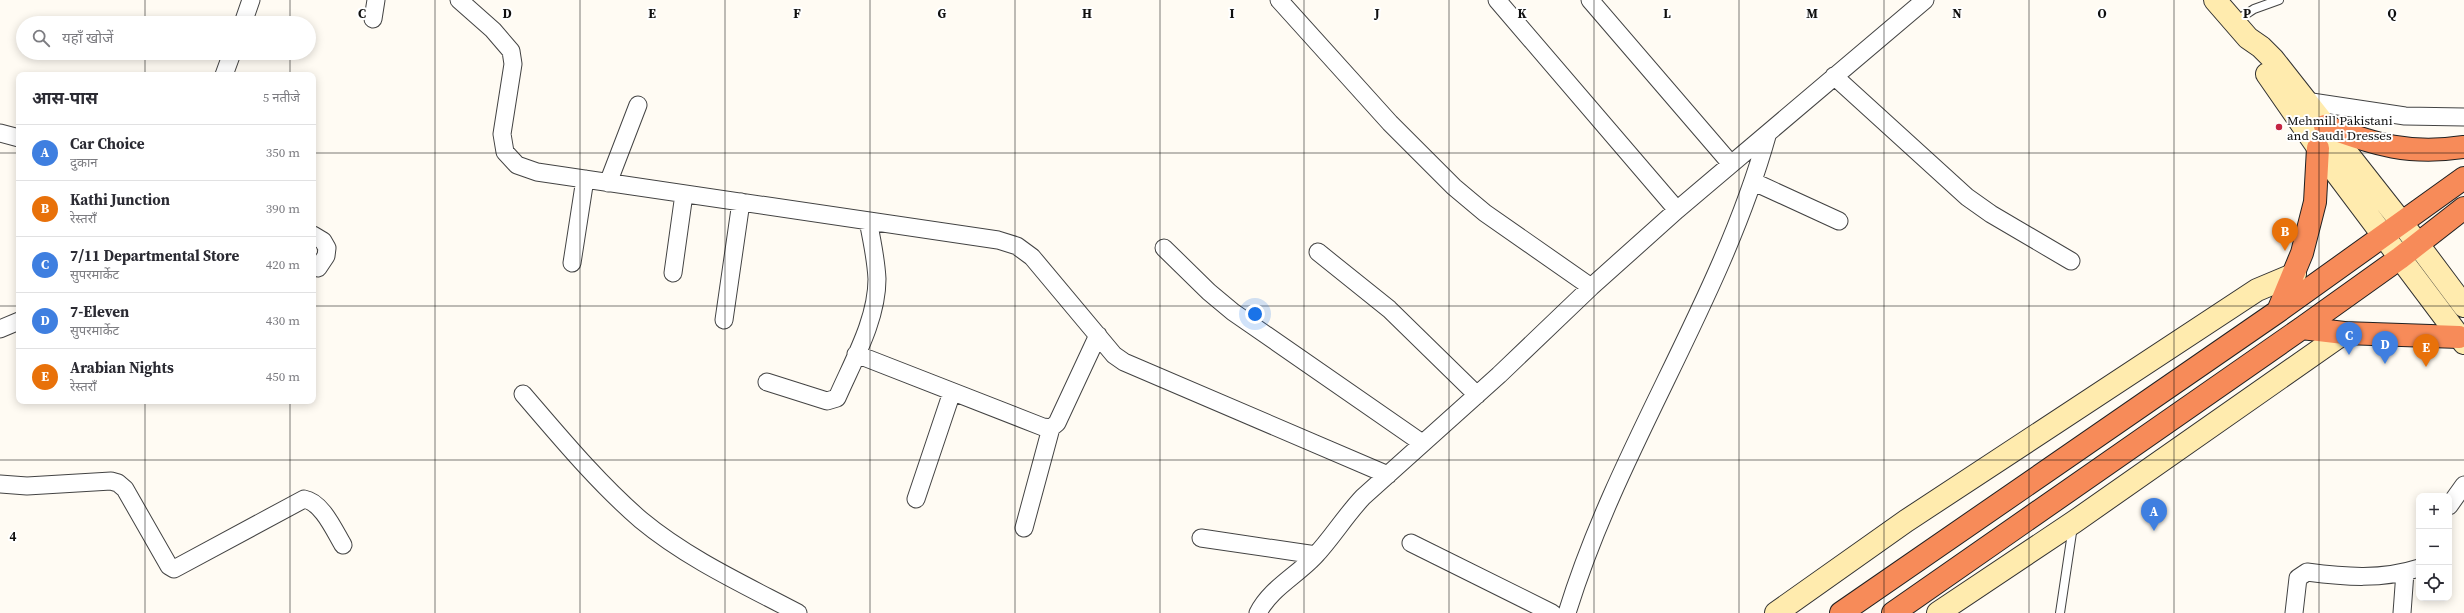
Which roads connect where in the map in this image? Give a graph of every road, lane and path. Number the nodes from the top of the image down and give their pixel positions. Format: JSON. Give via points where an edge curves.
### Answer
{"nodes":[{"id":1,"x":251,"y":0,"type":"edge"},
{"id":2,"x":376,"y":0,"type":"edge"},
{"id":3,"x":459,"y":0,"type":"edge"},
{"id":4,"x":1280,"y":0,"type":"edge"},
{"id":5,"x":1497,"y":0,"type":"edge"},
{"id":6,"x":1590,"y":0,"type":"edge"},
{"id":7,"x":1925,"y":0,"type":"edge"},
{"id":8,"x":2215,"y":0,"type":"edge"},
{"id":9,"x":2279,"y":0,"type":"edge"},
{"id":10,"x":245,"y":16,"type":"edge"},
{"id":11,"x":373,"y":19,"type":"dead end"},
{"id":12,"x":2233,"y":22,"type":"junction"},
{"id":13,"x":2248,"y":38,"type":"junction"},
{"id":14,"x":229,"y":60,"type":"edge"},
{"id":15,"x":225,"y":72,"type":"edge"},
{"id":16,"x":1834,"y":76,"type":"junction"},
{"id":17,"x":2305,"y":101,"type":"junction"},
{"id":18,"x":638,"y":105,"type":"dead end"},
{"id":19,"x":2464,"y":117,"type":"edge"},
{"id":20,"x":2324,"y":126,"type":"junction"},
{"id":21,"x":0,"y":133,"type":"edge"},
{"id":22,"x":1767,"y":136,"type":"junction"},
{"id":23,"x":16,"y":137,"type":"edge"},
{"id":24,"x":2464,"y":147,"type":"edge"},
{"id":25,"x":2318,"y":148,"type":"junction"},
{"id":26,"x":1731,"y":164,"type":"junction"},
{"id":27,"x":2464,"y":178,"type":"edge"},
{"id":28,"x":585,"y":179,"type":"junction"},
{"id":29,"x":1754,"y":182,"type":"junction"},
{"id":30,"x":608,"y":183,"type":"junction"},
{"id":31,"x":684,"y":194,"type":"junction"},
{"id":32,"x":741,"y":202,"type":"junction"},
{"id":33,"x":2464,"y":208,"type":"edge"},
{"id":34,"x":1677,"y":210,"type":"junction"},
{"id":35,"x":868,"y":221,"type":"junction"},
{"id":36,"x":1839,"y":221,"type":"dead end"},
{"id":37,"x":2402,"y":223,"type":"junction"},
{"id":38,"x":2383,"y":236,"type":"junction"},
{"id":39,"x":316,"y":237,"type":"edge"},
{"id":40,"x":2418,"y":245,"type":"junction"},
{"id":41,"x":1164,"y":248,"type":"dead end"},
{"id":42,"x":1318,"y":252,"type":"dead end"},
{"id":43,"x":2400,"y":258,"type":"junction"},
{"id":44,"x":2071,"y":261,"type":"dead end"},
{"id":45,"x":572,"y":264,"type":"dead end"},
{"id":46,"x":318,"y":268,"type":"dead end"},
{"id":47,"x":673,"y":273,"type":"dead end"},
{"id":48,"x":2295,"y":274,"type":"junction"},
{"id":49,"x":1591,"y":287,"type":"junction"},
{"id":50,"x":2464,"y":306,"type":"edge"},
{"id":51,"x":2277,"y":312,"type":"junction"},
{"id":52,"x":724,"y":320,"type":"dead end"},
{"id":53,"x":16,"y":322,"type":"edge"},
{"id":54,"x":2302,"y":328,"type":"junction"},
{"id":55,"x":0,"y":329,"type":"edge"},
{"id":56,"x":2344,"y":333,"type":"junction"},
{"id":57,"x":1098,"y":335,"type":"junction"},
{"id":58,"x":2462,"y":340,"type":"edge"},
{"id":59,"x":856,"y":354,"type":"junction"},
{"id":60,"x":766,"y":382,"type":"dead end"},
{"id":61,"x":952,"y":392,"type":"junction"},
{"id":62,"x":523,"y":394,"type":"dead end"},
{"id":63,"x":1477,"y":395,"type":"junction"},
{"id":64,"x":1051,"y":428,"type":"junction"},
{"id":65,"x":1422,"y":443,"type":"junction"},
{"id":66,"x":1388,"y":475,"type":"junction"},
{"id":67,"x":0,"y":484,"type":"edge"},
{"id":68,"x":2464,"y":485,"type":"edge"},
{"id":69,"x":916,"y":499,"type":"dead end"},
{"id":70,"x":2452,"y":502,"type":"edge"},
{"id":71,"x":2074,"y":522,"type":"junction"},
{"id":72,"x":1024,"y":528,"type":"dead end"},
{"id":73,"x":1201,"y":538,"type":"dead end"},
{"id":74,"x":1411,"y":543,"type":"dead end"},
{"id":75,"x":343,"y":545,"type":"dead end"},
{"id":76,"x":1316,"y":556,"type":"junction"},
{"id":77,"x":2412,"y":570,"type":"edge"},
{"id":78,"x":798,"y":613,"type":"edge"},
{"id":79,"x":1258,"y":613,"type":"edge"},
{"id":80,"x":1552,"y":613,"type":"edge"},
{"id":81,"x":1568,"y":613,"type":"edge"},
{"id":82,"x":1776,"y":613,"type":"edge"},
{"id":83,"x":1841,"y":613,"type":"edge"},
{"id":84,"x":1893,"y":613,"type":"edge"},
{"id":85,"x":1938,"y":613,"type":"edge"},
{"id":86,"x":2060,"y":613,"type":"edge"},
{"id":87,"x":2294,"y":613,"type":"edge"},
{"id":88,"x":2402,"y":613,"type":"edge"}],
"edges":[{"from":1,"to":10,"type":"street"},
{"from":2,"to":11,"type":"street"},
{"from":3,"to":28,"type":"street","via":[[493,30],[511,51],[513,64],[502,134],[505,152],[517,165],[536,172]]},
{"from":4,"to":49,"type":"street","via":[[1390,123],[1454,187],[1485,213]]},
{"from":5,"to":34,"type":"street"},
{"from":6,"to":26,"type":"street"},
{"from":7,"to":16,"type":"street"},
{"from":8,"to":12,"type":"street"},
{"from":9,"to":12,"type":"lane","via":[[2254,9]]},
{"from":12,"to":13,"type":"street"},
{"from":13,"to":17,"type":"street","via":[[2273,59]]},
{"from":13,"to":25,"type":"street","via":[[2252,54]]},
{"from":14,"to":15,"type":"street"},
{"from":16,"to":22,"type":"street"},
{"from":16,"to":44,"type":"street","via":[[1967,197]]},
{"from":17,"to":19,"type":"street","via":[[2405,116]]},
{"from":17,"to":20,"type":"street"},
{"from":18,"to":30,"type":"street"},
{"from":20,"to":24,"type":"highway","via":[[2369,142],[2401,149],[2435,151]]},
{"from":20,"to":37,"type":"street"},
{"from":21,"to":23,"type":"street"},
{"from":22,"to":26,"type":"street"},
{"from":22,"to":29,"type":"street"},
{"from":25,"to":38,"type":"street"},
{"from":25,"to":48,"type":"highway","via":[[2315,202]]},
{"from":26,"to":34,"type":"street"},
{"from":27,"to":37,"type":"highway"},
{"from":28,"to":30,"type":"street"},
{"from":28,"to":45,"type":"street"},
{"from":29,"to":36,"type":"street"},
{"from":29,"to":81,"type":"street","via":[[1717,274],[1597,526]]},
{"from":30,"to":31,"type":"street"},
{"from":31,"to":32,"type":"street"},
{"from":31,"to":47,"type":"street"},
{"from":32,"to":35,"type":"street"},
{"from":32,"to":52,"type":"street"},
{"from":33,"to":40,"type":"highway"},
{"from":34,"to":49,"type":"street"},
{"from":35,"to":57,"type":"street","via":[[998,240],[1017,246],[1032,257]]},
{"from":35,"to":59,"type":"street","via":[[875,253],[877,280],[870,316]]},
{"from":37,"to":38,"type":"highway"},
{"from":37,"to":40,"type":"street"},
{"from":38,"to":43,"type":"street"},
{"from":38,"to":51,"type":"highway"},
{"from":39,"to":46,"type":"street","via":[[323,241],[327,248],[326,256]]},
{"from":40,"to":43,"type":"highway"},
{"from":40,"to":50,"type":"street"},
{"from":41,"to":65,"type":"street","via":[[1233,312]]},
{"from":42,"to":63,"type":"street","via":[[1389,309]]},
{"from":43,"to":54,"type":"highway"},
{"from":43,"to":58,"type":"street"},
{"from":48,"to":51,"type":"highway"},
{"from":48,"to":82,"type":"street","via":[[2257,290],[2237,303],[1906,521]]},
{"from":49,"to":63,"type":"street"},
{"from":51,"to":83,"type":"highway"},
{"from":53,"to":55,"type":"street"},
{"from":54,"to":56,"type":"highway"},
{"from":54,"to":84,"type":"highway"},
{"from":56,"to":58,"type":"highway"},
{"from":56,"to":71,"type":"street"},
{"from":57,"to":64,"type":"street","via":[[1057,423]]},
{"from":57,"to":66,"type":"street","via":[[1114,355],[1136,368]]},
{"from":59,"to":60,"type":"street","via":[[837,398],[833,401]]},
{"from":59,"to":61,"type":"street"},
{"from":61,"to":64,"type":"street"},
{"from":61,"to":69,"type":"street"},
{"from":62,"to":78,"type":"street","via":[[616,497],[642,521],[704,563]]},
{"from":63,"to":65,"type":"street"},
{"from":64,"to":72,"type":"street"},
{"from":65,"to":66,"type":"street"},
{"from":66,"to":76,"type":"street","via":[[1347,513]]},
{"from":67,"to":75,"type":"street","via":[[27,486],[98,481],[118,483],[125,489],[169,566],[174,569],[304,499],[311,500],[317,506]]},
{"from":68,"to":70,"type":"street"},
{"from":71,"to":85,"type":"street"},
{"from":71,"to":86,"type":"lane"},
{"from":73,"to":76,"type":"street"},
{"from":74,"to":80,"type":"street"},
{"from":76,"to":79,"type":"street","via":[[1273,592]]},
{"from":77,"to":87,"type":"street","via":[[2351,577],[2307,572],[2301,574],[2298,578]]},
{"from":77,"to":88,"type":"street"}]}
